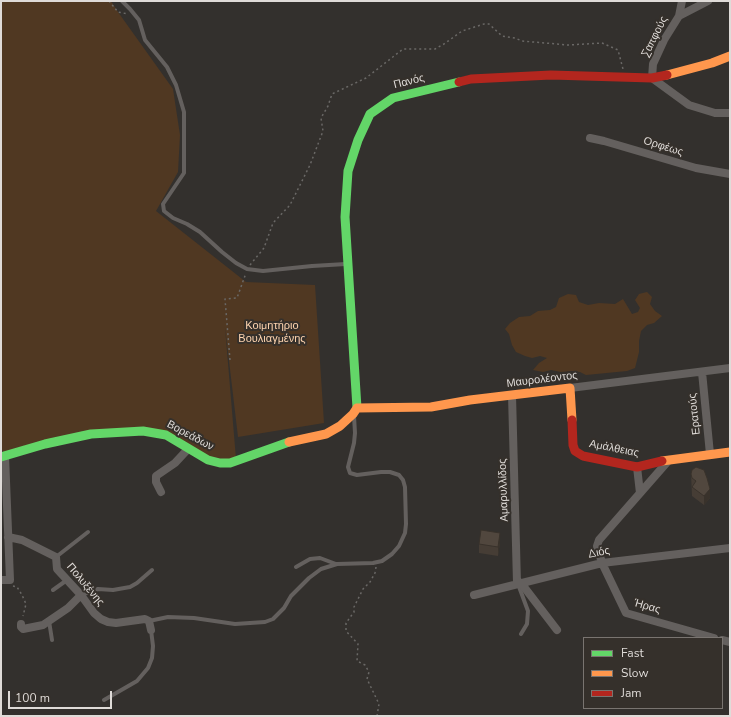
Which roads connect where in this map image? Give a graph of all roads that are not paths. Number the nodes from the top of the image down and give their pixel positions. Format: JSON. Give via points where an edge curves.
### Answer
{"nodes":[{"id":1,"x":122,"y":1,"type":"edge"},
{"id":2,"x":682,"y":1,"type":"edge"},
{"id":3,"x":708,"y":1,"type":"edge"},
{"id":4,"x":679,"y":16,"type":"junction"},
{"id":5,"x":730,"y":56,"type":"edge"},
{"id":6,"x":652,"y":78,"type":"junction"},
{"id":7,"x":730,"y":113,"type":"edge"},
{"id":8,"x":590,"y":138,"type":"dead end"},
{"id":9,"x":730,"y":174,"type":"edge"},
{"id":10,"x":348,"y":264,"type":"junction"},
{"id":11,"x":730,"y":368,"type":"edge"},
{"id":12,"x":702,"y":372,"type":"junction"},
{"id":13,"x":570,"y":388,"type":"junction"},
{"id":14,"x":512,"y":395,"type":"junction"},
{"id":15,"x":355,"y":411,"type":"junction"},
{"id":16,"x":188,"y":449,"type":"junction"},
{"id":17,"x":730,"y":452,"type":"edge"},
{"id":18,"x":710,"y":454,"type":"junction"},
{"id":19,"x":3,"y":456,"type":"edge"},
{"id":20,"x":669,"y":460,"type":"junction"},
{"id":21,"x":637,"y":467,"type":"junction"},
{"id":22,"x":161,"y":492,"type":"dead end"},
{"id":23,"x":640,"y":492,"type":"junction"},
{"id":24,"x":88,"y":532,"type":"dead end"},
{"id":25,"x":8,"y":537,"type":"junction"},
{"id":26,"x":730,"y":548,"type":"edge"},
{"id":27,"x":56,"y":557,"type":"junction"},
{"id":28,"x":602,"y":563,"type":"junction"},
{"id":29,"x":337,"y":564,"type":"junction"},
{"id":30,"x":296,"y":567,"type":"dead end"},
{"id":31,"x":152,"y":570,"type":"dead end"},
{"id":32,"x":1,"y":580,"type":"edge"},
{"id":33,"x":67,"y":580,"type":"junction"},
{"id":34,"x":519,"y":583,"type":"junction"},
{"id":35,"x":53,"y":590,"type":"dead end"},
{"id":36,"x":82,"y":595,"type":"junction"},
{"id":37,"x":474,"y":595,"type":"dead end"},
{"id":38,"x":49,"y":621,"type":"junction"},
{"id":39,"x":149,"y":621,"type":"junction"},
{"id":40,"x":21,"y":624,"type":"road end"},
{"id":41,"x":151,"y":630,"type":"joint"},
{"id":42,"x":557,"y":630,"type":"dead end"},
{"id":43,"x":521,"y":634,"type":"dead end"},
{"id":44,"x":711,"y":637,"type":"edge"},
{"id":45,"x":52,"y":640,"type":"dead end"},
{"id":46,"x":104,"y":700,"type":"dead end"}],
"edges":[{"from":1,"to":10,"type":"lane","via":[[139,20],[145,40],[167,67],[176,85],[184,112],[184,173],[163,204],[164,211],[200,232],[226,256],[247,269],[263,271]]},
{"from":2,"to":4,"type":"street"},
{"from":3,"to":4,"type":"street","name":"Σαπφούς"},
{"from":4,"to":6,"type":"street","name":"Σαπφούς","via":[[653,64]]},
{"from":5,"to":6,"type":"street","name":"Πανός","via":[[674,74]]},
{"from":6,"to":7,"type":"street","via":[[689,105],[715,113]]},
{"from":6,"to":10,"type":"street","name":"Πανός","via":[[552,75],[471,79],[393,98],[370,114],[348,171],[345,217]]},
{"from":8,"to":9,"type":"street","name":"Ορφέως","via":[[696,168]]},
{"from":10,"to":15,"type":"street","name":"Πανός"},
{"from":11,"to":12,"type":"street","name":"Μαυρολέοντος"},
{"from":12,"to":13,"type":"street","name":"Μαυρολέοντος"},
{"from":12,"to":18,"type":"street","name":"Ερατούς"},
{"from":13,"to":14,"type":"street","name":"Μαυρολέοντος"},
{"from":13,"to":21,"type":"street","name":"Αμάλθειας","via":[[575,451],[583,456]]},
{"from":14,"to":15,"type":"street","name":"Μαυρολέοντος","via":[[431,407]]},
{"from":14,"to":34,"type":"street","name":"Αμαρυλλίδος"},
{"from":15,"to":16,"type":"street","name":"Βορεάδων","via":[[340,426],[326,434],[296,440],[235,462],[211,461]]},
{"from":15,"to":29,"type":"lane","via":[[354,443],[348,467],[350,473],[358,475],[390,472],[403,480],[405,533],[399,546],[382,561]]},
{"from":16,"to":19,"type":"street","name":"Βορεάδων","via":[[166,435],[132,431],[91,434]]},
{"from":16,"to":22,"type":"street","via":[[175,463],[156,476]]},
{"from":17,"to":18,"type":"street","name":"Αμάλθειας"},
{"from":18,"to":20,"type":"street","name":"Αμάλθειας"},
{"from":19,"to":25,"type":"street"},
{"from":20,"to":21,"type":"street","name":"Αμάλθειας"},
{"from":20,"to":23,"type":"street","name":"Ήρας"},
{"from":21,"to":23,"type":"street"},
{"from":23,"to":28,"type":"street","name":"Ήρας","via":[[599,540],[597,546]]},
{"from":24,"to":27,"type":"lane"},
{"from":25,"to":27,"type":"street","name":"Πολυξένης","via":[[22,540]]},
{"from":25,"to":32,"type":"street","via":[[10,580]]},
{"from":26,"to":28,"type":"street","name":"Διός"},
{"from":27,"to":33,"type":"street","name":"Πολυξένης","via":[[56,568]]},
{"from":28,"to":34,"type":"street","name":"Διός"},
{"from":28,"to":44,"type":"street","name":"Ήρας","via":[[626,612]]},
{"from":29,"to":30,"type":"lane","via":[[320,558]]},
{"from":29,"to":39,"type":"lane","via":[[321,569],[309,578],[273,619],[252,624],[168,617]]},
{"from":31,"to":36,"type":"lane","via":[[132,586],[113,590],[100,589]]},
{"from":33,"to":35,"type":"lane"},
{"from":33,"to":36,"type":"street","name":"Πολυξένης"},
{"from":34,"to":37,"type":"street","name":"Διός"},
{"from":34,"to":42,"type":"street"},
{"from":34,"to":43,"type":"lane","via":[[528,611],[527,624]]},
{"from":36,"to":38,"type":"street"},
{"from":36,"to":39,"type":"street","name":"Πολυξένης","via":[[94,613],[104,621]]},
{"from":38,"to":40,"type":"street","via":[[27,630],[21,627]]},
{"from":38,"to":45,"type":"lane"},
{"from":39,"to":41,"type":"street"},
{"from":41,"to":46,"type":"lane","via":[[153,646],[148,668],[137,681]]}]}
